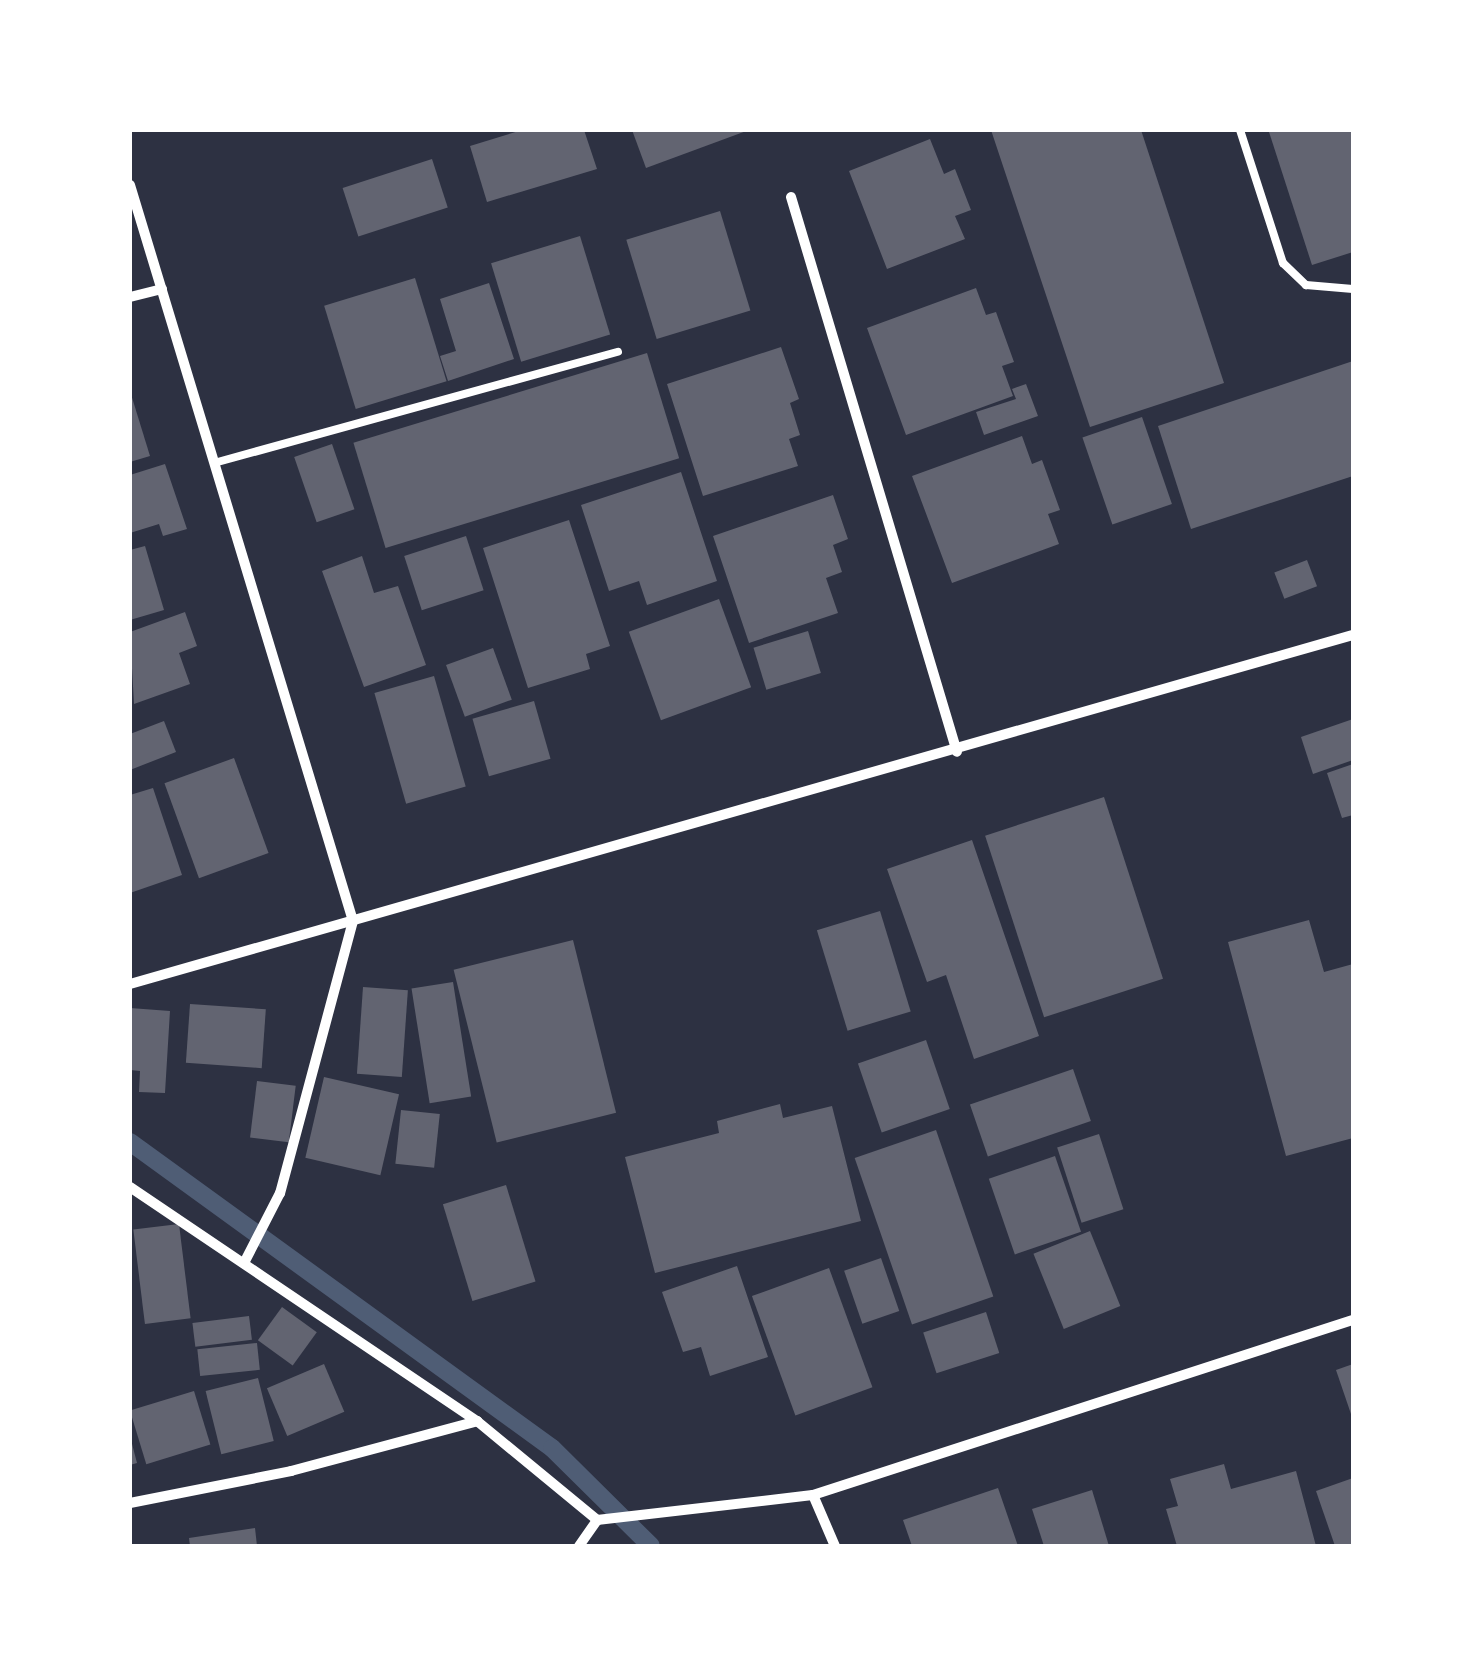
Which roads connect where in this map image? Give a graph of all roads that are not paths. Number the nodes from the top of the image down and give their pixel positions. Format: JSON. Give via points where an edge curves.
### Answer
{"nodes":[{"id":1,"x":1240,"y":130,"type":"edge"},
{"id":2,"x":130,"y":185,"type":"edge"},
{"id":3,"x":791,"y":197,"type":"dead end"},
{"id":4,"x":162,"y":289,"type":"junction"},
{"id":5,"x":1353,"y":289,"type":"edge"},
{"id":6,"x":130,"y":297,"type":"edge"},
{"id":7,"x":618,"y":352,"type":"dead end"},
{"id":8,"x":214,"y":463,"type":"junction"},
{"id":9,"x":1353,"y":635,"type":"edge"},
{"id":10,"x":957,"y":752,"type":"junction"},
{"id":11,"x":352,"y":922,"type":"junction"},
{"id":12,"x":130,"y":984,"type":"edge"},
{"id":13,"x":130,"y":1187,"type":"edge"},
{"id":14,"x":244,"y":1262,"type":"junction"},
{"id":15,"x":1353,"y":1320,"type":"edge"},
{"id":16,"x":477,"y":1421,"type":"junction"},
{"id":17,"x":813,"y":1495,"type":"junction"},
{"id":18,"x":130,"y":1503,"type":"edge"},
{"id":19,"x":598,"y":1520,"type":"junction"},
{"id":20,"x":579,"y":1546,"type":"edge"},
{"id":21,"x":834,"y":1546,"type":"edge"}],
"edges":[{"from":1,"to":5,"type":"lane","via":[[1283,263],[1306,285]]},
{"from":2,"to":4,"type":"street"},
{"from":3,"to":10,"type":"street"},
{"from":4,"to":6,"type":"street"},
{"from":4,"to":8,"type":"street"},
{"from":7,"to":8,"type":"lane"},
{"from":8,"to":11,"type":"street"},
{"from":9,"to":10,"type":"street"},
{"from":10,"to":11,"type":"street"},
{"from":11,"to":12,"type":"street"},
{"from":11,"to":14,"type":"street","via":[[280,1194]]},
{"from":13,"to":14,"type":"street"},
{"from":14,"to":16,"type":"street"},
{"from":15,"to":17,"type":"street"},
{"from":16,"to":18,"type":"street","via":[[291,1471]]},
{"from":16,"to":19,"type":"street"},
{"from":17,"to":19,"type":"street"},
{"from":17,"to":21,"type":"street"},
{"from":19,"to":20,"type":"street"}]}
